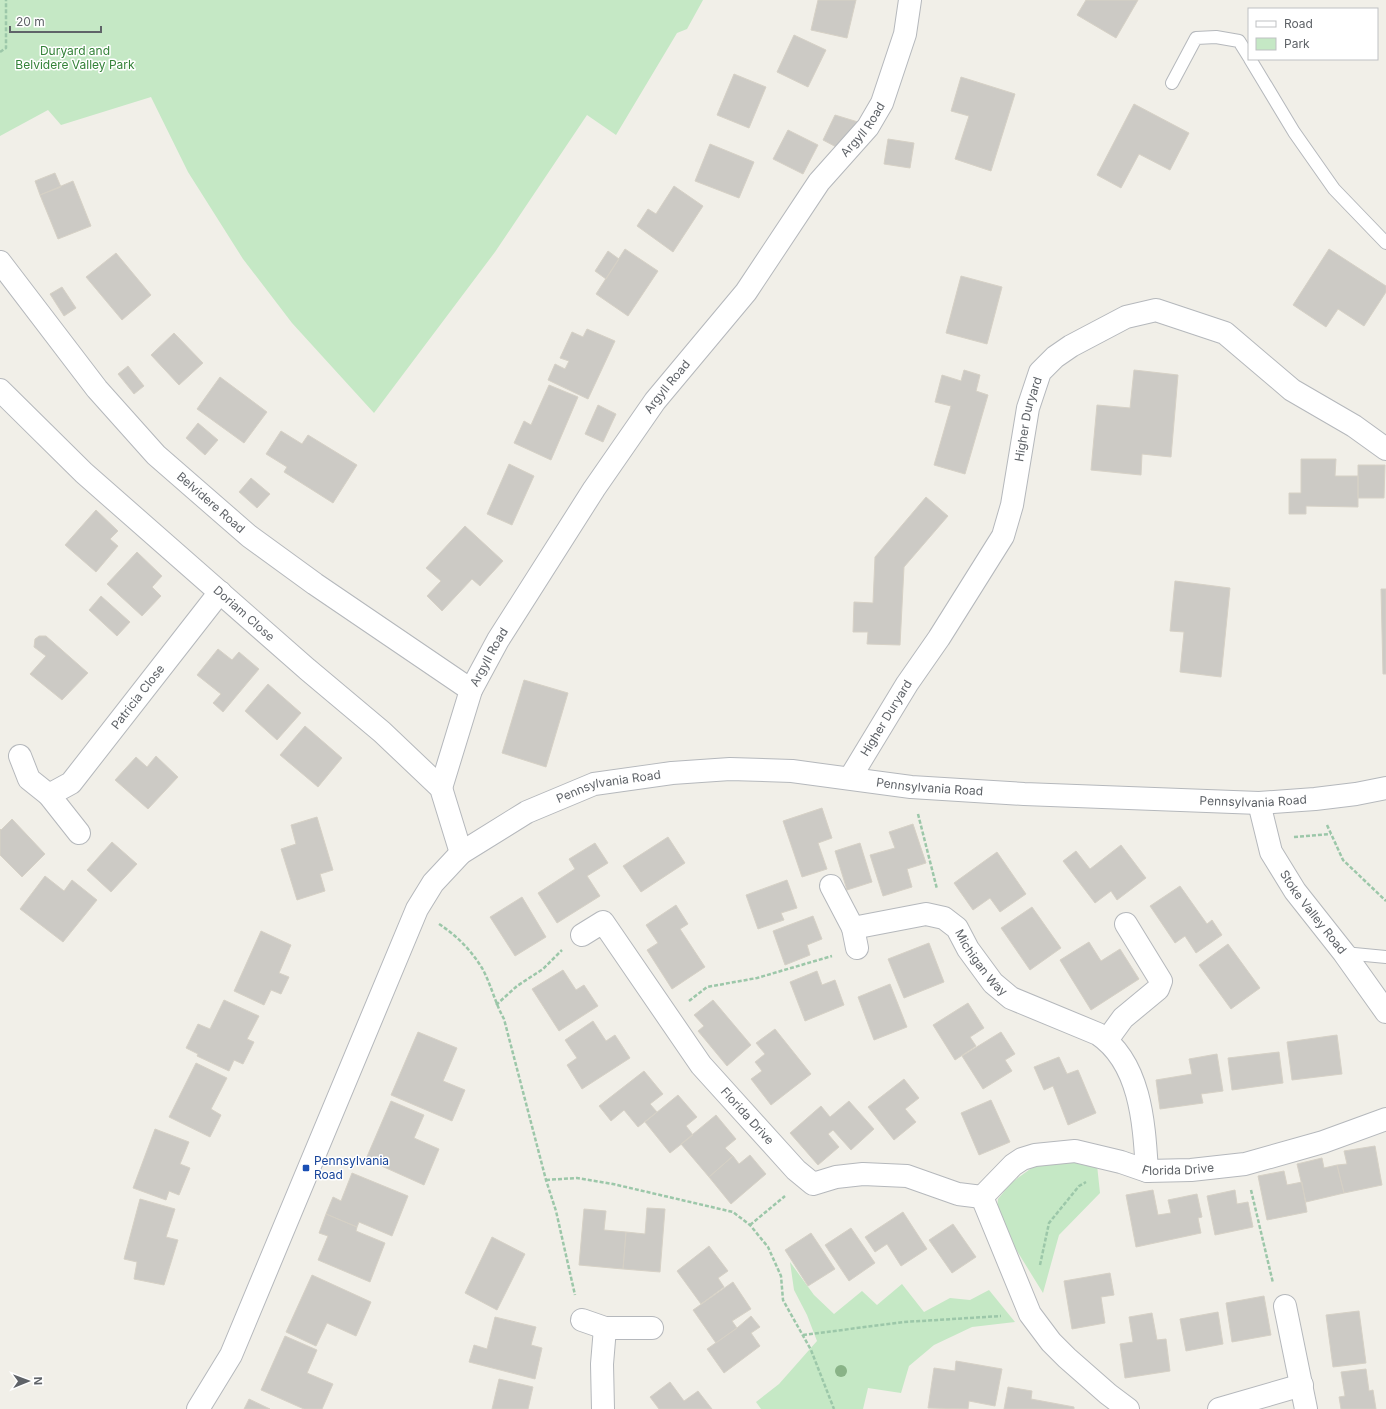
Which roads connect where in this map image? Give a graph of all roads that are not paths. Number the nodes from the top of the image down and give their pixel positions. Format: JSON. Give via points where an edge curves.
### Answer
{"nodes":[{"id":1,"x":910,"y":0,"type":"edge"},
{"id":2,"x":1248,"y":55,"type":"edge"},
{"id":3,"x":1251,"y":60,"type":"edge"},
{"id":4,"x":1172,"y":83,"type":"dead end"},
{"id":5,"x":1386,"y":243,"type":"edge"},
{"id":6,"x":0,"y":262,"type":"edge"},
{"id":7,"x":0,"y":390,"type":"edge"},
{"id":8,"x":1386,"y":449,"type":"edge"},
{"id":9,"x":220,"y":592,"type":"junction"},
{"id":10,"x":471,"y":690,"type":"junction"},
{"id":11,"x":20,"y":756,"type":"dead end"},
{"id":12,"x":850,"y":778,"type":"junction"},
{"id":13,"x":441,"y":788,"type":"junction"},
{"id":14,"x":1386,"y":788,"type":"edge"},
{"id":15,"x":49,"y":794,"type":"junction"},
{"id":16,"x":1259,"y":803,"type":"junction"},
{"id":17,"x":79,"y":834,"type":"dead end"},
{"id":18,"x":461,"y":853,"type":"junction"},
{"id":19,"x":830,"y":886,"type":"dead end"},
{"id":20,"x":1126,"y":924,"type":"dead end"},
{"id":21,"x":582,"y":935,"type":"road end"},
{"id":22,"x":1344,"y":953,"type":"junction"},
{"id":23,"x":1386,"y":957,"type":"edge"},
{"id":24,"x":1386,"y":1012,"type":"edge"},
{"id":25,"x":1107,"y":1040,"type":"junction"},
{"id":26,"x":1386,"y":1119,"type":"edge"},
{"id":27,"x":1147,"y":1171,"type":"junction"},
{"id":28,"x":982,"y":1197,"type":"junction"},
{"id":29,"x":1285,"y":1306,"type":"road end"},
{"id":30,"x":582,"y":1320,"type":"road end"},
{"id":31,"x":605,"y":1328,"type":"junction"},
{"id":32,"x":652,"y":1328,"type":"dead end"},
{"id":33,"x":1302,"y":1385,"type":"junction"},
{"id":34,"x":198,"y":1409,"type":"edge"},
{"id":35,"x":602,"y":1409,"type":"edge"},
{"id":36,"x":1128,"y":1409,"type":"edge"},
{"id":37,"x":1219,"y":1409,"type":"edge"},
{"id":38,"x":1306,"y":1409,"type":"edge"}],
"edges":[{"from":1,"to":10,"type":"street","name":"Argyll Road","via":[[905,34],[882,103],[868,127],[819,182],[746,292],[655,401],[585,502],[498,640]]},
{"from":2,"to":4,"type":"lane","via":[[1239,41],[1216,37],[1196,38]]},
{"from":3,"to":5,"type":"lane","via":[[1294,132],[1334,189]]},
{"from":6,"to":10,"type":"street","name":"Belvidere Road","via":[[97,389],[156,455],[249,536]]},
{"from":7,"to":9,"type":"street","name":"Doriam Close","via":[[84,473]]},
{"from":8,"to":12,"type":"street","name":"Higher Duryard","via":[[1354,426],[1292,390],[1225,333],[1156,310],[1126,317],[1071,346],[1040,372],[1028,408],[1012,505],[1003,536],[907,684]]},
{"from":9,"to":13,"type":"street","name":"Doriam Close","via":[[382,732]]},
{"from":9,"to":15,"type":"street","name":"Patricia Close","via":[[71,783]]},
{"from":10,"to":13,"type":"street","name":"Argyll Road"},
{"from":11,"to":15,"type":"street","via":[[29,778]]},
{"from":12,"to":16,"type":"street","name":"Pennsylvania Road","via":[[911,788]]},
{"from":12,"to":18,"type":"street","name":"Pennsylvania Road","via":[[792,771],[730,769],[672,773],[594,784],[527,812]]},
{"from":13,"to":18,"type":"street","name":"Doriam Close"},
{"from":14,"to":16,"type":"street","name":"Pennsylvania Road","via":[[1315,799]]},
{"from":15,"to":17,"type":"street"},
{"from":16,"to":22,"type":"street","name":"Stoke Valley Road","via":[[1271,852],[1295,892]]},
{"from":18,"to":34,"type":"street","name":"Pennsylvania Road","via":[[433,883],[417,909],[231,1355]]},
{"from":19,"to":25,"type":"street","name":"Michigan Way","via":[[855,938],[926,914],[944,918],[957,928],[968,949],[994,983],[1011,998]]},
{"from":20,"to":25,"type":"street","via":[[1161,981],[1158,989],[1123,1018]]},
{"from":21,"to":28,"type":"street","name":"Florida Drive","via":[[603,922],[701,1065],[796,1170],[813,1184],[836,1177],[863,1174],[907,1176],[958,1194]]},
{"from":22,"to":23,"type":"lane"},
{"from":22,"to":24,"type":"street","name":"Stoke Valley Road"},
{"from":25,"to":27,"type":"street","name":"Michigan Way","via":[[1118,1052],[1133,1082],[1144,1120]]},
{"from":26,"to":27,"type":"street","name":"Florida Drive","via":[[1323,1142],[1245,1164],[1191,1170]]},
{"from":27,"to":28,"type":"street","name":"Florida Drive","via":[[1075,1151],[1035,1154],[1013,1164]]},
{"from":28,"to":36,"type":"street","via":[[1026,1306],[1051,1342]]},
{"from":29,"to":33,"type":"street"},
{"from":30,"to":31,"type":"street"},
{"from":31,"to":32,"type":"street"},
{"from":31,"to":35,"type":"street"},
{"from":33,"to":37,"type":"street"},
{"from":33,"to":38,"type":"street"}]}
